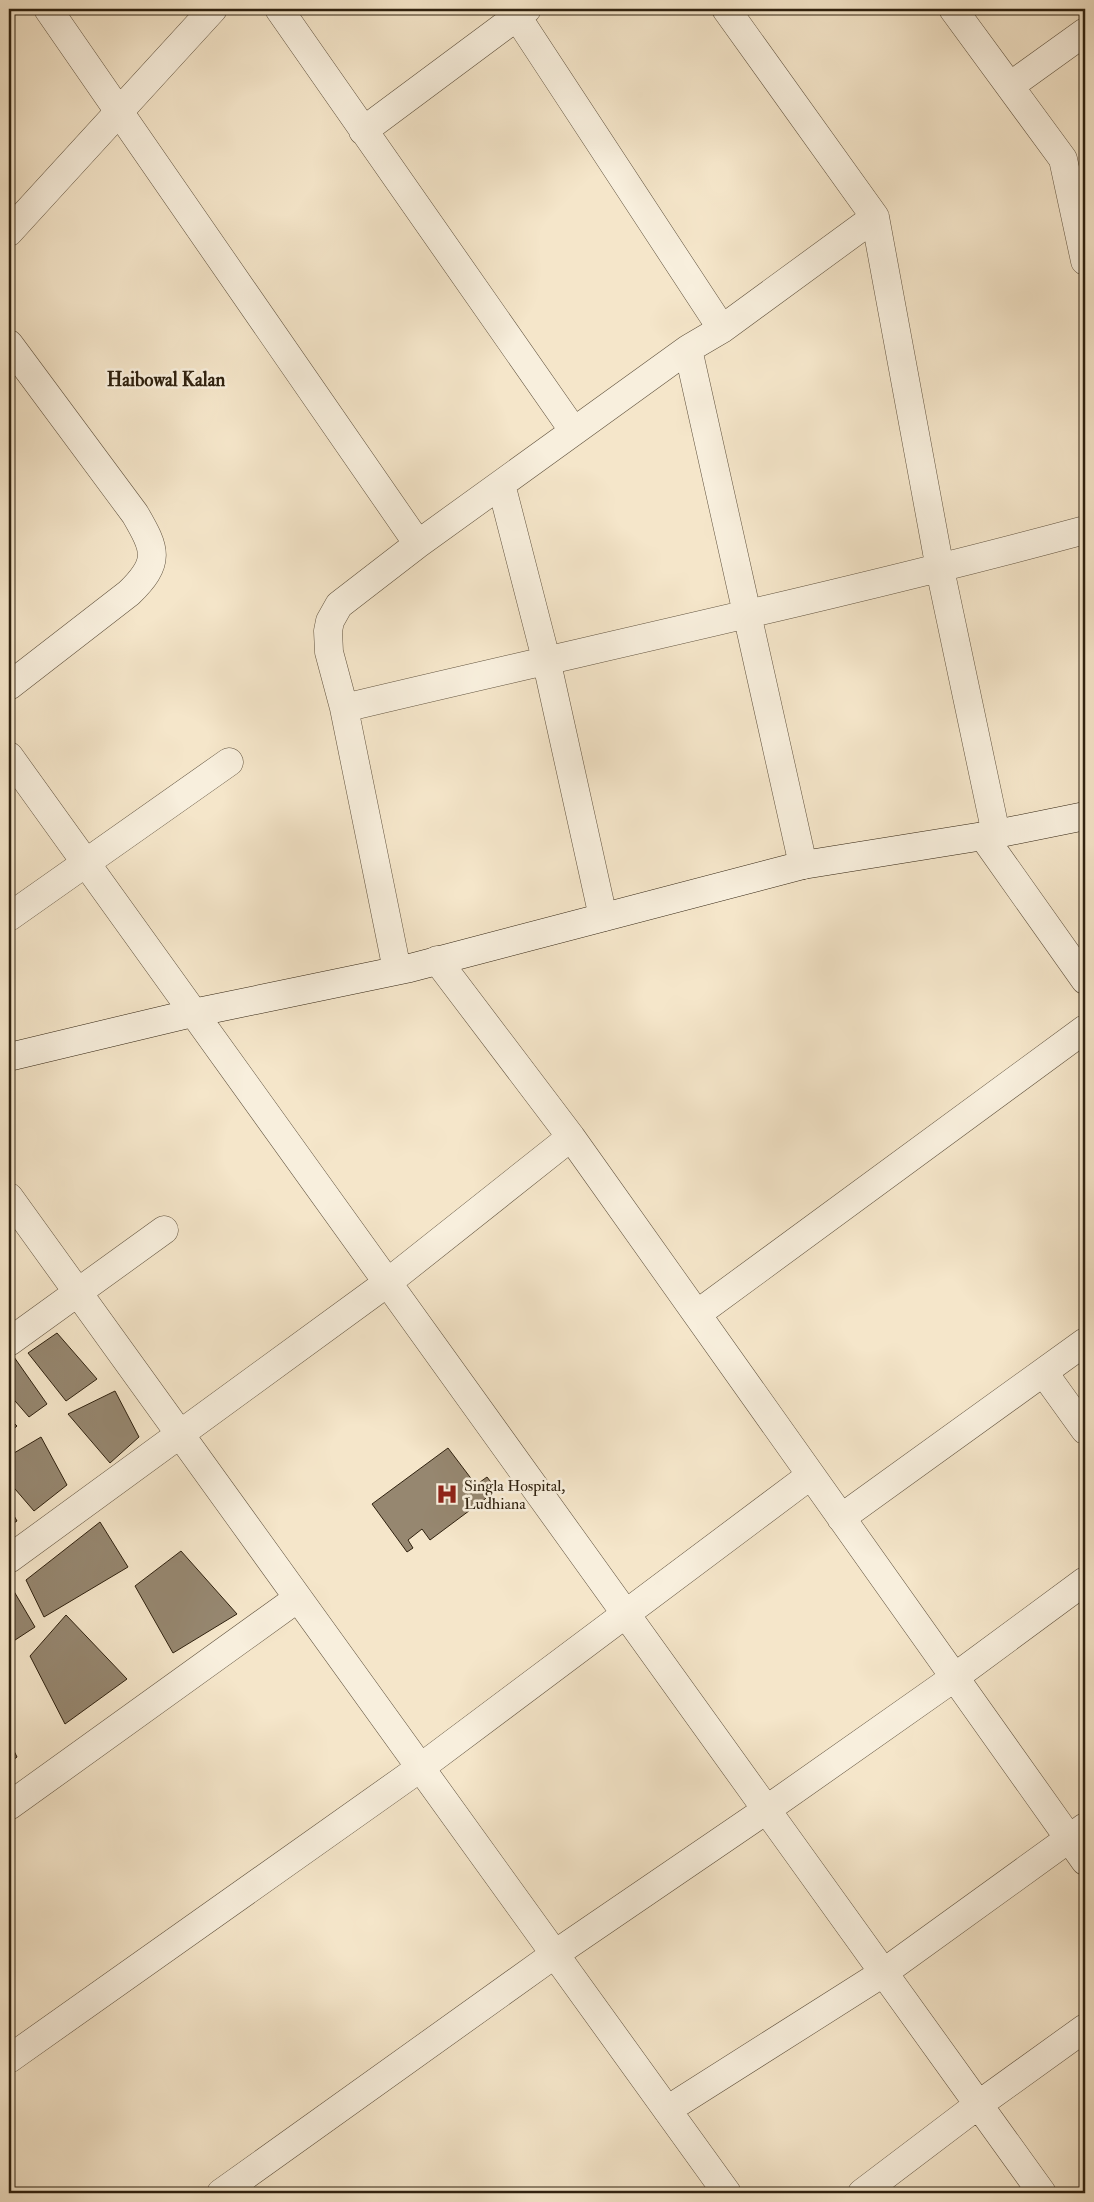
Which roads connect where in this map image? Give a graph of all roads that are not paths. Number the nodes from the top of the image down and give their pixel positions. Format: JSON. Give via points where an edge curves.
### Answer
{"nodes":[{"id":1,"x":48,"y":9,"type":"edge"},
{"id":2,"x":213,"y":9,"type":"edge"},
{"id":3,"x":279,"y":9,"type":"edge"},
{"id":4,"x":726,"y":9,"type":"edge"},
{"id":5,"x":953,"y":9,"type":"edge"},
{"id":6,"x":519,"y":11,"type":"edge"},
{"id":7,"x":1085,"y":32,"type":"edge"},
{"id":8,"x":1010,"y":86,"type":"junction"},
{"id":9,"x":120,"y":111,"type":"junction"},
{"id":10,"x":363,"y":131,"type":"junction"},
{"id":11,"x":875,"y":217,"type":"junction"},
{"id":12,"x":9,"y":232,"type":"edge"},
{"id":13,"x":1085,"y":260,"type":"edge"},
{"id":14,"x":722,"y":329,"type":"junction"},
{"id":15,"x":9,"y":344,"type":"edge"},
{"id":16,"x":688,"y":349,"type":"junction"},
{"id":17,"x":573,"y":430,"type":"junction"},
{"id":18,"x":501,"y":484,"type":"junction"},
{"id":19,"x":1085,"y":530,"type":"edge"},
{"id":20,"x":418,"y":544,"type":"junction"},
{"id":21,"x":940,"y":569,"type":"junction"},
{"id":22,"x":747,"y":614,"type":"junction"},
{"id":23,"x":546,"y":659,"type":"junction"},
{"id":24,"x":9,"y":686,"type":"edge"},
{"id":25,"x":344,"y":708,"type":"junction"},
{"id":26,"x":9,"y":756,"type":"edge"},
{"id":27,"x":229,"y":762,"type":"dead end"},
{"id":28,"x":1085,"y":816,"type":"edge"},
{"id":29,"x":989,"y":835,"type":"junction"},
{"id":30,"x":85,"y":863,"type":"junction"},
{"id":31,"x":803,"y":865,"type":"junction"},
{"id":32,"x":603,"y":917,"type":"junction"},
{"id":33,"x":9,"y":918,"type":"edge"},
{"id":34,"x":437,"y":960,"type":"junction"},
{"id":35,"x":397,"y":970,"type":"junction"},
{"id":36,"x":1085,"y":980,"type":"edge"},
{"id":37,"x":193,"y":1013,"type":"junction"},
{"id":38,"x":1085,"y":1029,"type":"edge"},
{"id":39,"x":9,"y":1057,"type":"edge"},
{"id":40,"x":571,"y":1137,"type":"junction"},
{"id":41,"x":9,"y":1197,"type":"edge"},
{"id":42,"x":164,"y":1230,"type":"dead end"},
{"id":43,"x":387,"y":1283,"type":"junction"},
{"id":44,"x":77,"y":1292,"type":"junction"},
{"id":45,"x":696,"y":1314,"type":"junction"},
{"id":46,"x":9,"y":1342,"type":"edge"},
{"id":47,"x":1085,"y":1342,"type":"edge"},
{"id":48,"x":1044,"y":1373,"type":"junction"},
{"id":49,"x":1085,"y":1430,"type":"edge"},
{"id":50,"x":180,"y":1434,"type":"junction"},
{"id":51,"x":811,"y":1475,"type":"junction"},
{"id":52,"x":841,"y":1518,"type":"junction"},
{"id":53,"x":9,"y":1558,"type":"edge"},
{"id":54,"x":1085,"y":1581,"type":"edge"},
{"id":55,"x":298,"y":1598,"type":"junction"},
{"id":56,"x":626,"y":1615,"type":"junction"},
{"id":57,"x":955,"y":1677,"type":"junction"},
{"id":58,"x":420,"y":1768,"type":"junction"},
{"id":59,"x":9,"y":1806,"type":"edge"},
{"id":60,"x":766,"y":1810,"type":"junction"},
{"id":61,"x":1077,"y":1832,"type":"edge"},
{"id":62,"x":1085,"y":1861,"type":"edge"},
{"id":63,"x":555,"y":1954,"type":"junction"},
{"id":64,"x":883,"y":1973,"type":"junction"},
{"id":65,"x":1085,"y":2028,"type":"edge"},
{"id":66,"x":9,"y":2059,"type":"edge"},
{"id":67,"x":978,"y":2105,"type":"junction"},
{"id":68,"x":667,"y":2110,"type":"junction"},
{"id":69,"x":221,"y":2193,"type":"edge"},
{"id":70,"x":727,"y":2193,"type":"edge"},
{"id":71,"x":862,"y":2193,"type":"edge"},
{"id":72,"x":1042,"y":2193,"type":"edge"}],
"edges":[{"from":1,"to":9,"type":"street"},
{"from":2,"to":9,"type":"street"},
{"from":3,"to":10,"type":"street"},
{"from":4,"to":11,"type":"street"},
{"from":5,"to":8,"type":"street"},
{"from":6,"to":10,"type":"street"},
{"from":6,"to":14,"type":"street"},
{"from":7,"to":8,"type":"street"},
{"from":8,"to":13,"type":"street","via":[[1063,159]]},
{"from":9,"to":12,"type":"street"},
{"from":9,"to":20,"type":"street"},
{"from":10,"to":17,"type":"street"},
{"from":11,"to":14,"type":"street"},
{"from":11,"to":21,"type":"street"},
{"from":14,"to":16,"type":"street"},
{"from":15,"to":24,"type":"street","via":[[135,514],[153,549],[143,580]]},
{"from":16,"to":17,"type":"street"},
{"from":16,"to":22,"type":"street"},
{"from":17,"to":18,"type":"street"},
{"from":18,"to":20,"type":"street"},
{"from":18,"to":23,"type":"street"},
{"from":19,"to":21,"type":"street"},
{"from":20,"to":25,"type":"street","via":[[339,605],[330,621],[329,652]]},
{"from":21,"to":22,"type":"street"},
{"from":21,"to":29,"type":"street"},
{"from":22,"to":23,"type":"street"},
{"from":22,"to":31,"type":"street"},
{"from":23,"to":25,"type":"street"},
{"from":23,"to":32,"type":"street"},
{"from":25,"to":35,"type":"street"},
{"from":26,"to":30,"type":"street"},
{"from":27,"to":30,"type":"street"},
{"from":28,"to":29,"type":"street"},
{"from":29,"to":31,"type":"street"},
{"from":29,"to":36,"type":"street"},
{"from":30,"to":33,"type":"street"},
{"from":30,"to":37,"type":"street"},
{"from":31,"to":32,"type":"street"},
{"from":32,"to":34,"type":"street"},
{"from":34,"to":35,"type":"street"},
{"from":34,"to":40,"type":"street"},
{"from":35,"to":37,"type":"street"},
{"from":37,"to":39,"type":"street"},
{"from":37,"to":43,"type":"street"},
{"from":38,"to":45,"type":"street"},
{"from":40,"to":43,"type":"street"},
{"from":40,"to":45,"type":"street"},
{"from":41,"to":44,"type":"street"},
{"from":42,"to":44,"type":"street"},
{"from":43,"to":50,"type":"street"},
{"from":43,"to":56,"type":"street"},
{"from":44,"to":46,"type":"street"},
{"from":44,"to":50,"type":"street"},
{"from":45,"to":51,"type":"street"},
{"from":47,"to":48,"type":"street"},
{"from":48,"to":49,"type":"street"},
{"from":48,"to":52,"type":"street"},
{"from":50,"to":53,"type":"street"},
{"from":50,"to":55,"type":"street"},
{"from":51,"to":52,"type":"street"},
{"from":51,"to":56,"type":"street"},
{"from":52,"to":57,"type":"street"},
{"from":54,"to":57,"type":"street"},
{"from":55,"to":58,"type":"street"},
{"from":55,"to":59,"type":"street"},
{"from":56,"to":58,"type":"street"},
{"from":56,"to":60,"type":"street"},
{"from":57,"to":60,"type":"street"},
{"from":57,"to":61,"type":"street"},
{"from":58,"to":63,"type":"street"},
{"from":58,"to":66,"type":"street"},
{"from":60,"to":63,"type":"street"},
{"from":60,"to":64,"type":"street"},
{"from":61,"to":62,"type":"street"},
{"from":61,"to":64,"type":"street"},
{"from":63,"to":68,"type":"street"},
{"from":63,"to":69,"type":"street"},
{"from":64,"to":67,"type":"street"},
{"from":64,"to":68,"type":"street"},
{"from":65,"to":67,"type":"street"},
{"from":67,"to":71,"type":"street"},
{"from":67,"to":72,"type":"street"},
{"from":68,"to":70,"type":"street"}]}
